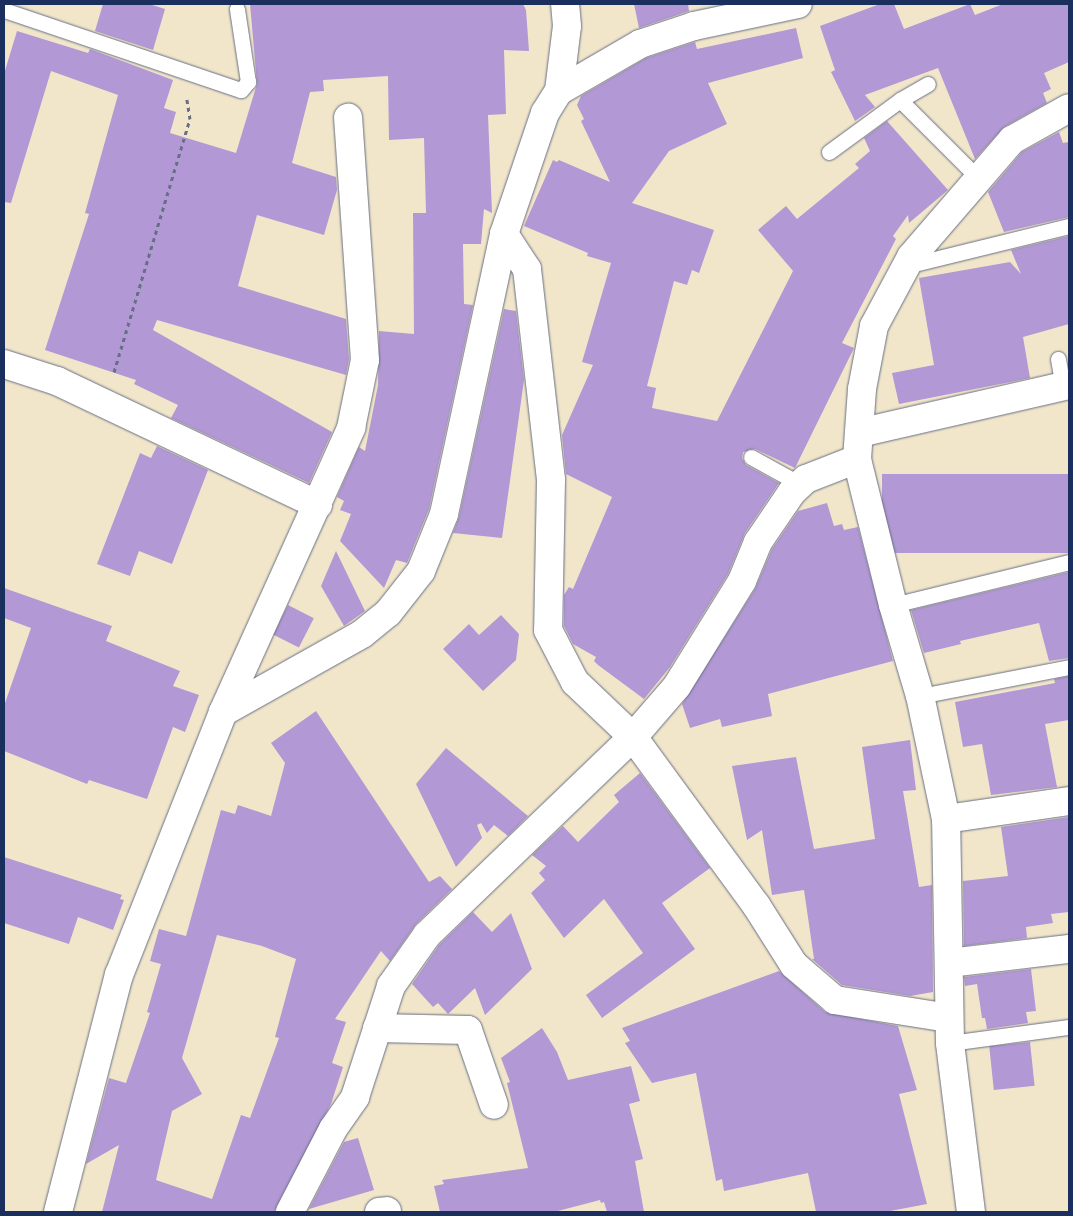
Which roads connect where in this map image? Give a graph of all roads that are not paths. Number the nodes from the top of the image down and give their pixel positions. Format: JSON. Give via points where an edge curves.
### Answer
{"nodes":[{"id":1,"x":565,"y":4,"type":"edge"},
{"id":2,"x":798,"y":4,"type":"edge"},
{"id":3,"x":238,"y":8,"type":"dead end"},
{"id":4,"x":4,"y":10,"type":"edge"},
{"id":5,"x":928,"y":84,"type":"dead end"},
{"id":6,"x":559,"y":90,"type":"junction"},
{"id":7,"x":900,"y":100,"type":"junction"},
{"id":8,"x":1069,"y":108,"type":"edge"},
{"id":9,"x":348,"y":118,"type":"dead end"},
{"id":10,"x":829,"y":152,"type":"dead end"},
{"id":11,"x":978,"y":178,"type":"junction"},
{"id":12,"x":1069,"y":226,"type":"edge"},
{"id":13,"x":504,"y":234,"type":"junction"},
{"id":14,"x":906,"y":266,"type":"junction"},
{"id":15,"x":1058,"y":359,"type":"dead end"},
{"id":16,"x":4,"y":364,"type":"edge"},
{"id":17,"x":1066,"y":385,"type":"edge"},
{"id":18,"x":858,"y":446,"type":"junction"},
{"id":19,"x":750,"y":457,"type":"dead end"},
{"id":20,"x":800,"y":484,"type":"junction"},
{"id":21,"x":318,"y":505,"type":"junction"},
{"id":22,"x":1069,"y":562,"type":"edge"},
{"id":23,"x":893,"y":605,"type":"junction"},
{"id":24,"x":1069,"y":667,"type":"edge"},
{"id":25,"x":920,"y":696,"type":"junction"},
{"id":26,"x":223,"y":712,"type":"junction"},
{"id":27,"x":633,"y":737,"type":"junction"},
{"id":28,"x":1069,"y":801,"type":"edge"},
{"id":29,"x":946,"y":819,"type":"junction"},
{"id":30,"x":1069,"y":949,"type":"edge"},
{"id":31,"x":949,"y":964,"type":"junction"},
{"id":32,"x":1069,"y":1027,"type":"edge"},
{"id":33,"x":377,"y":1028,"type":"junction"},
{"id":34,"x":950,"y":1031,"type":"junction"},
{"id":35,"x":494,"y":1105,"type":"dead end"},
{"id":36,"x":58,"y":1212,"type":"edge"},
{"id":37,"x":290,"y":1212,"type":"edge"},
{"id":38,"x":971,"y":1212,"type":"edge"}],
"edges":[{"from":1,"to":6,"type":"street","via":[[567,26]]},
{"from":2,"to":6,"type":"street","via":[[694,26],[640,44]]},
{"from":3,"to":4,"type":"lane","via":[[248,82],[241,90]]},
{"from":5,"to":7,"type":"lane"},
{"from":6,"to":13,"type":"street","via":[[544,113]]},
{"from":7,"to":10,"type":"lane"},
{"from":7,"to":11,"type":"lane"},
{"from":8,"to":11,"type":"street","via":[[1012,140]]},
{"from":9,"to":21,"type":"street","via":[[365,360],[351,428]]},
{"from":11,"to":14,"type":"street"},
{"from":12,"to":14,"type":"lane"},
{"from":13,"to":26,"type":"street","via":[[444,514],[421,571],[388,613],[362,634]]},
{"from":13,"to":27,"type":"street","via":[[527,269],[551,480],[548,630],[575,682]]},
{"from":14,"to":18,"type":"street","via":[[874,326],[862,389]]},
{"from":15,"to":17,"type":"lane"},
{"from":16,"to":21,"type":"street","via":[[57,381]]},
{"from":17,"to":18,"type":"street"},
{"from":18,"to":20,"type":"street"},
{"from":18,"to":23,"type":"street"},
{"from":19,"to":20,"type":"lane"},
{"from":20,"to":27,"type":"street","via":[[758,542],[742,581],[677,686]]},
{"from":21,"to":26,"type":"street"},
{"from":22,"to":23,"type":"lane"},
{"from":23,"to":25,"type":"street"},
{"from":24,"to":25,"type":"lane"},
{"from":25,"to":29,"type":"street"},
{"from":26,"to":36,"type":"street","via":[[118,976]]},
{"from":27,"to":33,"type":"street","via":[[427,935],[409,946]]},
{"from":27,"to":34,"type":"street","via":[[756,905],[794,965],[835,1000]]},
{"from":28,"to":29,"type":"street"},
{"from":29,"to":31,"type":"street"},
{"from":30,"to":31,"type":"street"},
{"from":31,"to":34,"type":"street"},
{"from":32,"to":34,"type":"lane"},
{"from":33,"to":35,"type":"street","via":[[468,1030]]},
{"from":33,"to":37,"type":"street","via":[[355,1097],[332,1128]]},
{"from":34,"to":38,"type":"street"}]}
